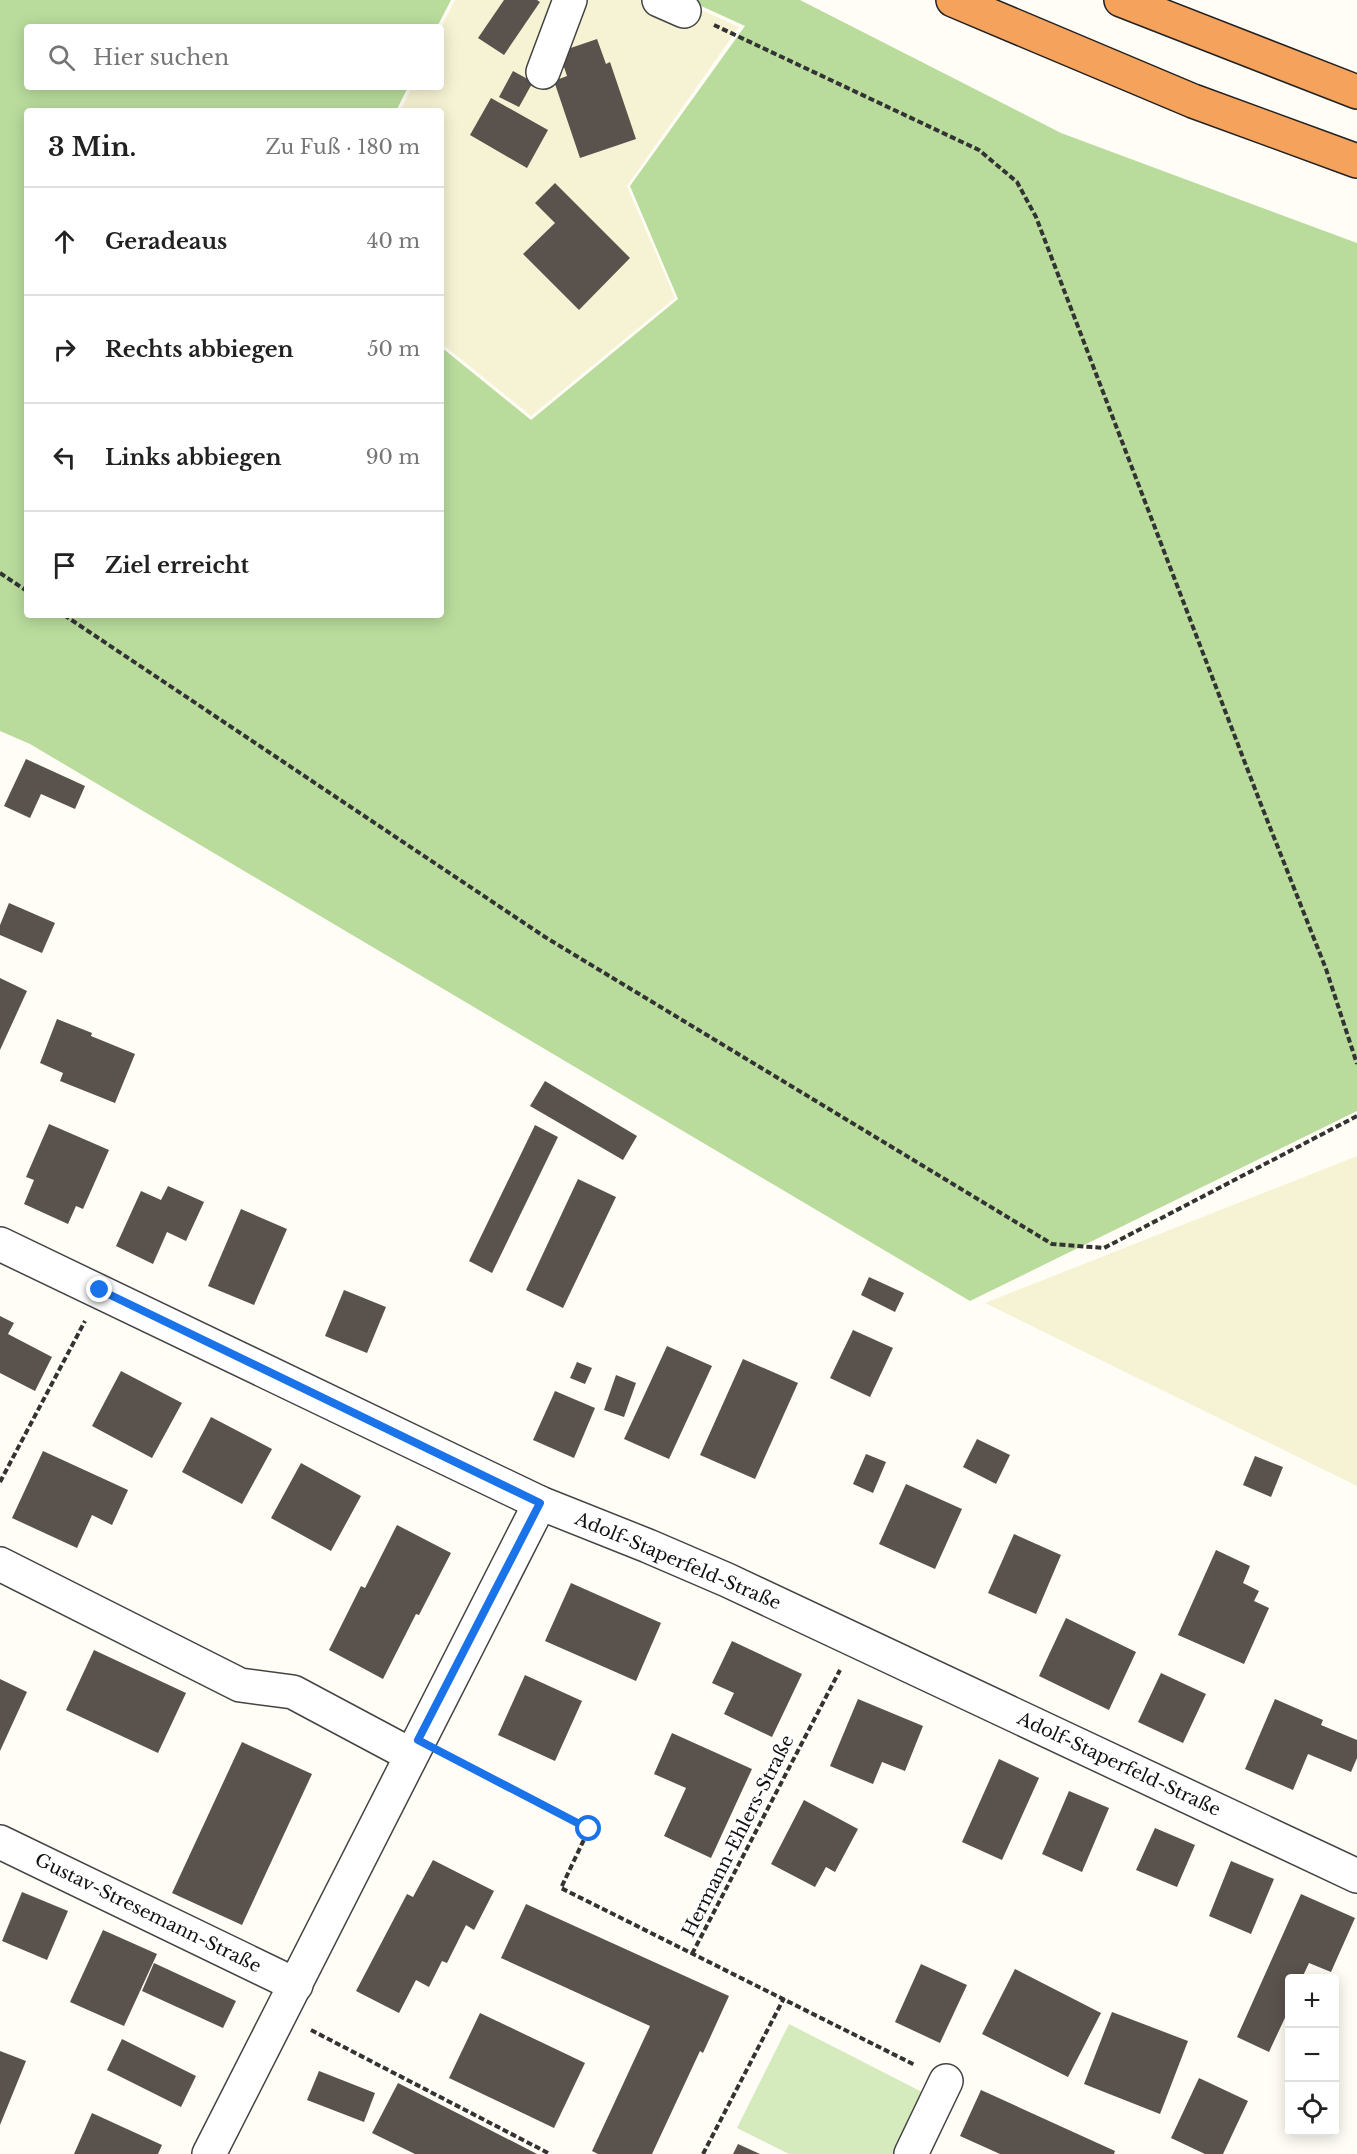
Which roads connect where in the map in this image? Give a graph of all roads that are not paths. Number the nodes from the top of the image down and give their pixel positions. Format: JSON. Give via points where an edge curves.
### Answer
{"nodes":[{"id":1,"x":570,"y":0,"type":"edge"},
{"id":2,"x":953,"y":0,"type":"edge"},
{"id":3,"x":1120,"y":0,"type":"edge"},
{"id":4,"x":543,"y":72,"type":"dead end"},
{"id":5,"x":1357,"y":92,"type":"edge"},
{"id":6,"x":1357,"y":161,"type":"edge"},
{"id":7,"x":0,"y":1244,"type":"edge"},
{"id":8,"x":540,"y":1503,"type":"junction"},
{"id":9,"x":0,"y":1564,"type":"edge"},
{"id":10,"x":415,"y":1748,"type":"junction"},
{"id":11,"x":0,"y":1842,"type":"edge"},
{"id":12,"x":1357,"y":1876,"type":"edge"},
{"id":13,"x":296,"y":1985,"type":"junction"},
{"id":14,"x":946,"y":2081,"type":"road end"},
{"id":15,"x":209,"y":2154,"type":"edge"},
{"id":16,"x":912,"y":2154,"type":"edge"}],
"edges":[{"from":1,"to":4,"type":"street"},
{"from":2,"to":6,"type":"highway","via":[[1193,101]]},
{"from":3,"to":5,"type":"highway"},
{"from":7,"to":8,"type":"street","name":"Adolf-Staperfeld-Straße"},
{"from":8,"to":10,"type":"street"},
{"from":8,"to":12,"type":"street","name":"Adolf-Staperfeld-Straße","via":[[648,1546],[855,1640]]},
{"from":9,"to":10,"type":"street","via":[[240,1685],[293,1692]]},
{"from":10,"to":13,"type":"street"},
{"from":11,"to":13,"type":"street","name":"Gustav-Stresemann-Straße"},
{"from":13,"to":15,"type":"street"},
{"from":14,"to":16,"type":"street"}]}
